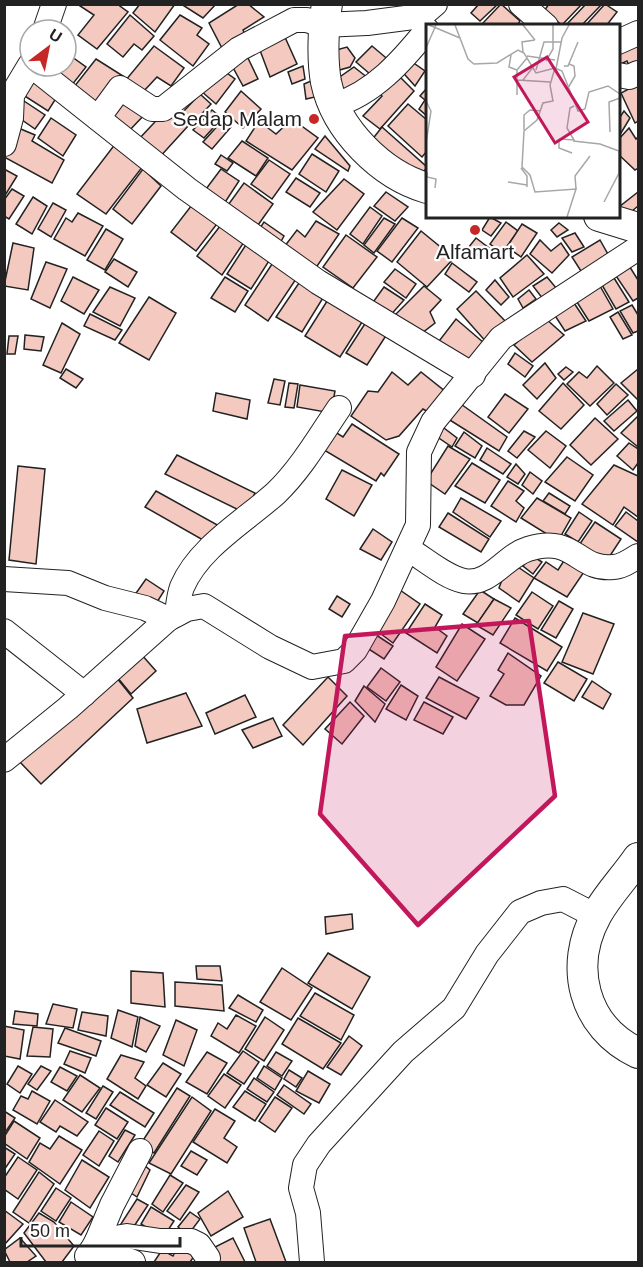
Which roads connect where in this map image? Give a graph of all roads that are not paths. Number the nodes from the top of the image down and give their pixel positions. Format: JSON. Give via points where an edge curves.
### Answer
{"nodes":[{"id":1,"x":435,"y":4,"type":"edge"},
{"id":2,"x":448,"y":4,"type":"edge"},
{"id":3,"x":521,"y":4,"type":"edge"},
{"id":4,"x":398,"y":11,"type":"edge"},
{"id":5,"x":325,"y":15,"type":"edge"},
{"id":6,"x":433,"y":24,"type":"edge"},
{"id":7,"x":544,"y":24,"type":"edge"},
{"id":8,"x":426,"y":31,"type":"edge"},
{"id":9,"x":639,"y":33,"type":"edge"},
{"id":10,"x":619,"y":42,"type":"edge"},
{"id":11,"x":639,"y":73,"type":"edge"},
{"id":12,"x":619,"y":75,"type":"edge"},
{"id":13,"x":23,"y":78,"type":"edge"},
{"id":14,"x":46,"y":78,"type":"edge"},
{"id":15,"x":335,"y":105,"type":"junction"},
{"id":16,"x":98,"y":118,"type":"junction"},
{"id":17,"x":4,"y":144,"type":"edge"},
{"id":18,"x":426,"y":189,"type":"edge"},
{"id":19,"x":606,"y":218,"type":"edge"},
{"id":20,"x":639,"y":228,"type":"edge"},
{"id":21,"x":639,"y":248,"type":"edge"},
{"id":22,"x":473,"y":375,"type":"junction"},
{"id":23,"x":339,"y":408,"type":"dead end"},
{"id":24,"x":408,"y":549,"type":"junction"},
{"id":25,"x":639,"y":556,"type":"edge"},
{"id":26,"x":4,"y":579,"type":"edge"},
{"id":27,"x":172,"y":617,"type":"junction"},
{"id":28,"x":4,"y":631,"type":"edge"},
{"id":29,"x":84,"y":694,"type":"junction"},
{"id":30,"x":4,"y":760,"type":"edge"},
{"id":31,"x":639,"y":858,"type":"edge"},
{"id":32,"x":596,"y":916,"type":"junction"},
{"id":33,"x":639,"y":1053,"type":"edge"},
{"id":34,"x":140,"y":1150,"type":"dead end"},
{"id":35,"x":90,"y":1251,"type":"edge"},
{"id":36,"x":208,"y":1258,"type":"dead end"},
{"id":37,"x":133,"y":1263,"type":"edge"},
{"id":38,"x":312,"y":1263,"type":"edge"}],
"edges":[{"from":1,"to":4,"type":"street","via":[[421,16]]},
{"from":2,"to":6,"type":"street"},
{"from":3,"to":7,"type":"street"},
{"from":4,"to":5,"type":"street"},
{"from":5,"to":15,"type":"main road","via":[[326,82]]},
{"from":5,"to":16,"type":"street","via":[[299,18],[272,29],[230,55],[157,111],[120,88]]},
{"from":8,"to":15,"type":"street","via":[[375,85],[362,95]]},
{"from":9,"to":10,"type":"street"},
{"from":11,"to":12,"type":"street"},
{"from":13,"to":17,"type":"street","via":[[12,95]]},
{"from":14,"to":16,"type":"street"},
{"from":15,"to":18,"type":"main road","via":[[352,136],[374,158]]},
{"from":16,"to":22,"type":"street","via":[[187,189],[318,282]]},
{"from":19,"to":20,"type":"main road"},
{"from":21,"to":22,"type":"street","via":[[501,338]]},
{"from":22,"to":24,"type":"street","via":[[433,422],[418,452],[418,525]]},
{"from":23,"to":27,"type":"street","via":[[277,492],[199,562],[182,587]]},
{"from":24,"to":25,"type":"street","via":[[455,577],[474,581],[486,578],[512,555],[549,544],[561,545],[598,567],[616,567]]},
{"from":24,"to":27,"type":"street","via":[[356,650],[344,660],[312,667],[278,652],[204,606]]},
{"from":26,"to":27,"type":"street","via":[[68,583]]},
{"from":27,"to":29,"type":"street"},
{"from":28,"to":29,"type":"street"},
{"from":29,"to":30,"type":"street"},
{"from":31,"to":32,"type":"main road"},
{"from":32,"to":33,"type":"main road","via":[[581,963],[586,1000],[611,1036]]},
{"from":32,"to":38,"type":"street","via":[[563,899],[520,912],[487,954],[454,1008],[402,1052],[319,1144],[305,1165],[301,1188],[308,1213]]},
{"from":34,"to":35,"type":"street"},
{"from":35,"to":36,"type":"street","via":[[127,1236],[191,1241]]},
{"from":35,"to":37,"type":"street","via":[[111,1253]]}]}
